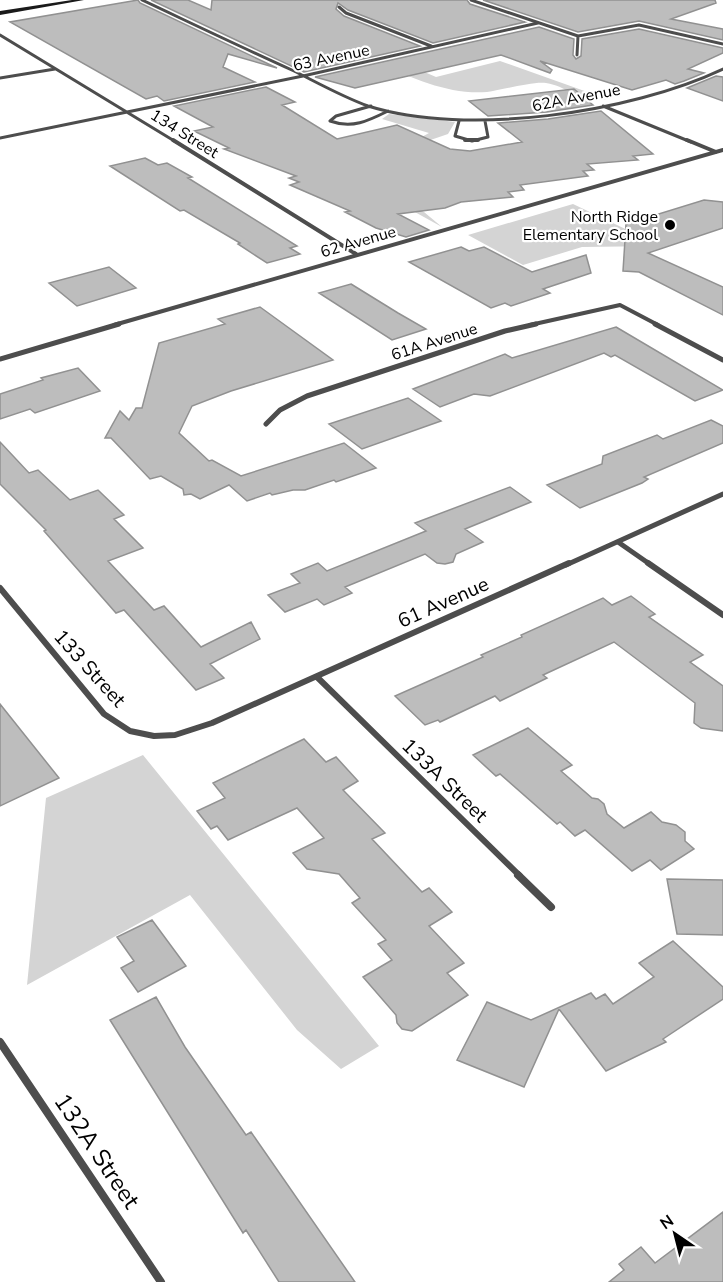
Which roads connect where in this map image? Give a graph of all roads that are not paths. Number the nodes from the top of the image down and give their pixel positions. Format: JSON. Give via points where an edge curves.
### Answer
{"nodes":[{"id":1,"x":75,"y":0,"type":"edge"},
{"id":2,"x":81,"y":0,"type":"edge"},
{"id":3,"x":142,"y":0,"type":"edge"},
{"id":4,"x":471,"y":0,"type":"edge"},
{"id":5,"x":339,"y":7,"type":"dead end"},
{"id":6,"x":0,"y":13,"type":"edge"},
{"id":7,"x":538,"y":23,"type":"junction"},
{"id":8,"x":0,"y":35,"type":"edge"},
{"id":9,"x":578,"y":36,"type":"junction"},
{"id":10,"x":723,"y":44,"type":"edge"},
{"id":11,"x":431,"y":47,"type":"junction"},
{"id":12,"x":577,"y":56,"type":"dead end"},
{"id":13,"x":55,"y":69,"type":"junction"},
{"id":14,"x":723,"y":69,"type":"edge"},
{"id":15,"x":303,"y":76,"type":"junction"},
{"id":16,"x":0,"y":78,"type":"edge"},
{"id":17,"x":602,"y":105,"type":"junction"},
{"id":18,"x":371,"y":106,"type":"junction"},
{"id":19,"x":388,"y":111,"type":"junction"},
{"id":20,"x":128,"y":112,"type":"junction"},
{"id":21,"x":459,"y":120,"type":"junction"},
{"id":22,"x":485,"y":121,"type":"junction"},
{"id":23,"x":0,"y":138,"type":"edge"},
{"id":24,"x":721,"y":151,"type":"edge"},
{"id":25,"x":356,"y":254,"type":"junction"},
{"id":26,"x":0,"y":359,"type":"edge"},
{"id":27,"x":723,"y":360,"type":"edge"},
{"id":28,"x":266,"y":424,"type":"dead end"},
{"id":29,"x":723,"y":494,"type":"edge"},
{"id":30,"x":618,"y":542,"type":"junction"},
{"id":31,"x":0,"y":588,"type":"edge"},
{"id":32,"x":723,"y":615,"type":"edge"},
{"id":33,"x":317,"y":677,"type":"junction"},
{"id":34,"x":175,"y":735,"type":"joint"},
{"id":35,"x":551,"y":907,"type":"dead end"},
{"id":36,"x":0,"y":1042,"type":"edge"},
{"id":37,"x":161,"y":1282,"type":"edge"}],
"edges":[{"from":1,"to":2,"type":"main road"},
{"from":1,"to":6,"type":"main road"},
{"from":3,"to":15,"type":"street","name":"62A Avenue"},
{"from":4,"to":7,"type":"street"},
{"from":5,"to":11,"type":"street"},
{"from":7,"to":9,"type":"street"},
{"from":7,"to":11,"type":"street","name":"63 Avenue"},
{"from":8,"to":13,"type":"street","name":"134 Street"},
{"from":9,"to":10,"type":"street","via":[[629,26],[650,27]]},
{"from":9,"to":12,"type":"street"},
{"from":11,"to":15,"type":"street","name":"63 Avenue"},
{"from":13,"to":16,"type":"street"},
{"from":13,"to":20,"type":"street","name":"134 Street"},
{"from":14,"to":17,"type":"street","name":"62A Avenue","via":[[647,96]]},
{"from":15,"to":18,"type":"street","name":"62A Avenue"},
{"from":15,"to":20,"type":"street","name":"63 Avenue"},
{"from":17,"to":22,"type":"street","name":"62A Avenue","via":[[534,118]]},
{"from":17,"to":24,"type":"street"},
{"from":18,"to":19,"type":"street","name":"62A Avenue"},
{"from":18,"to":19,"type":"street","via":[[330,121],[341,126],[359,126]]},
{"from":19,"to":21,"type":"street","name":"62A Avenue"},
{"from":20,"to":23,"type":"street","name":"63 Avenue"},
{"from":20,"to":25,"type":"street","name":"134 Street"},
{"from":21,"to":22,"type":"street","name":"62A Avenue"},
{"from":21,"to":22,"type":"street","via":[[454,136],[464,141],[488,137]]},
{"from":24,"to":25,"type":"street","name":"62 Avenue"},
{"from":25,"to":26,"type":"street","name":"62 Avenue"},
{"from":27,"to":28,"type":"street","name":"61A Avenue","via":[[620,304],[505,331],[307,396],[280,410]]},
{"from":29,"to":30,"type":"street","name":"61 Avenue"},
{"from":30,"to":32,"type":"street"},
{"from":30,"to":33,"type":"street","name":"61 Avenue"},
{"from":31,"to":34,"type":"street","name":"133 Street","via":[[104,714],[130,731]]},
{"from":33,"to":34,"type":"street","name":"61 Avenue"},
{"from":33,"to":35,"type":"street","name":"133A Street"},
{"from":36,"to":37,"type":"street","name":"132A Street"}]}
